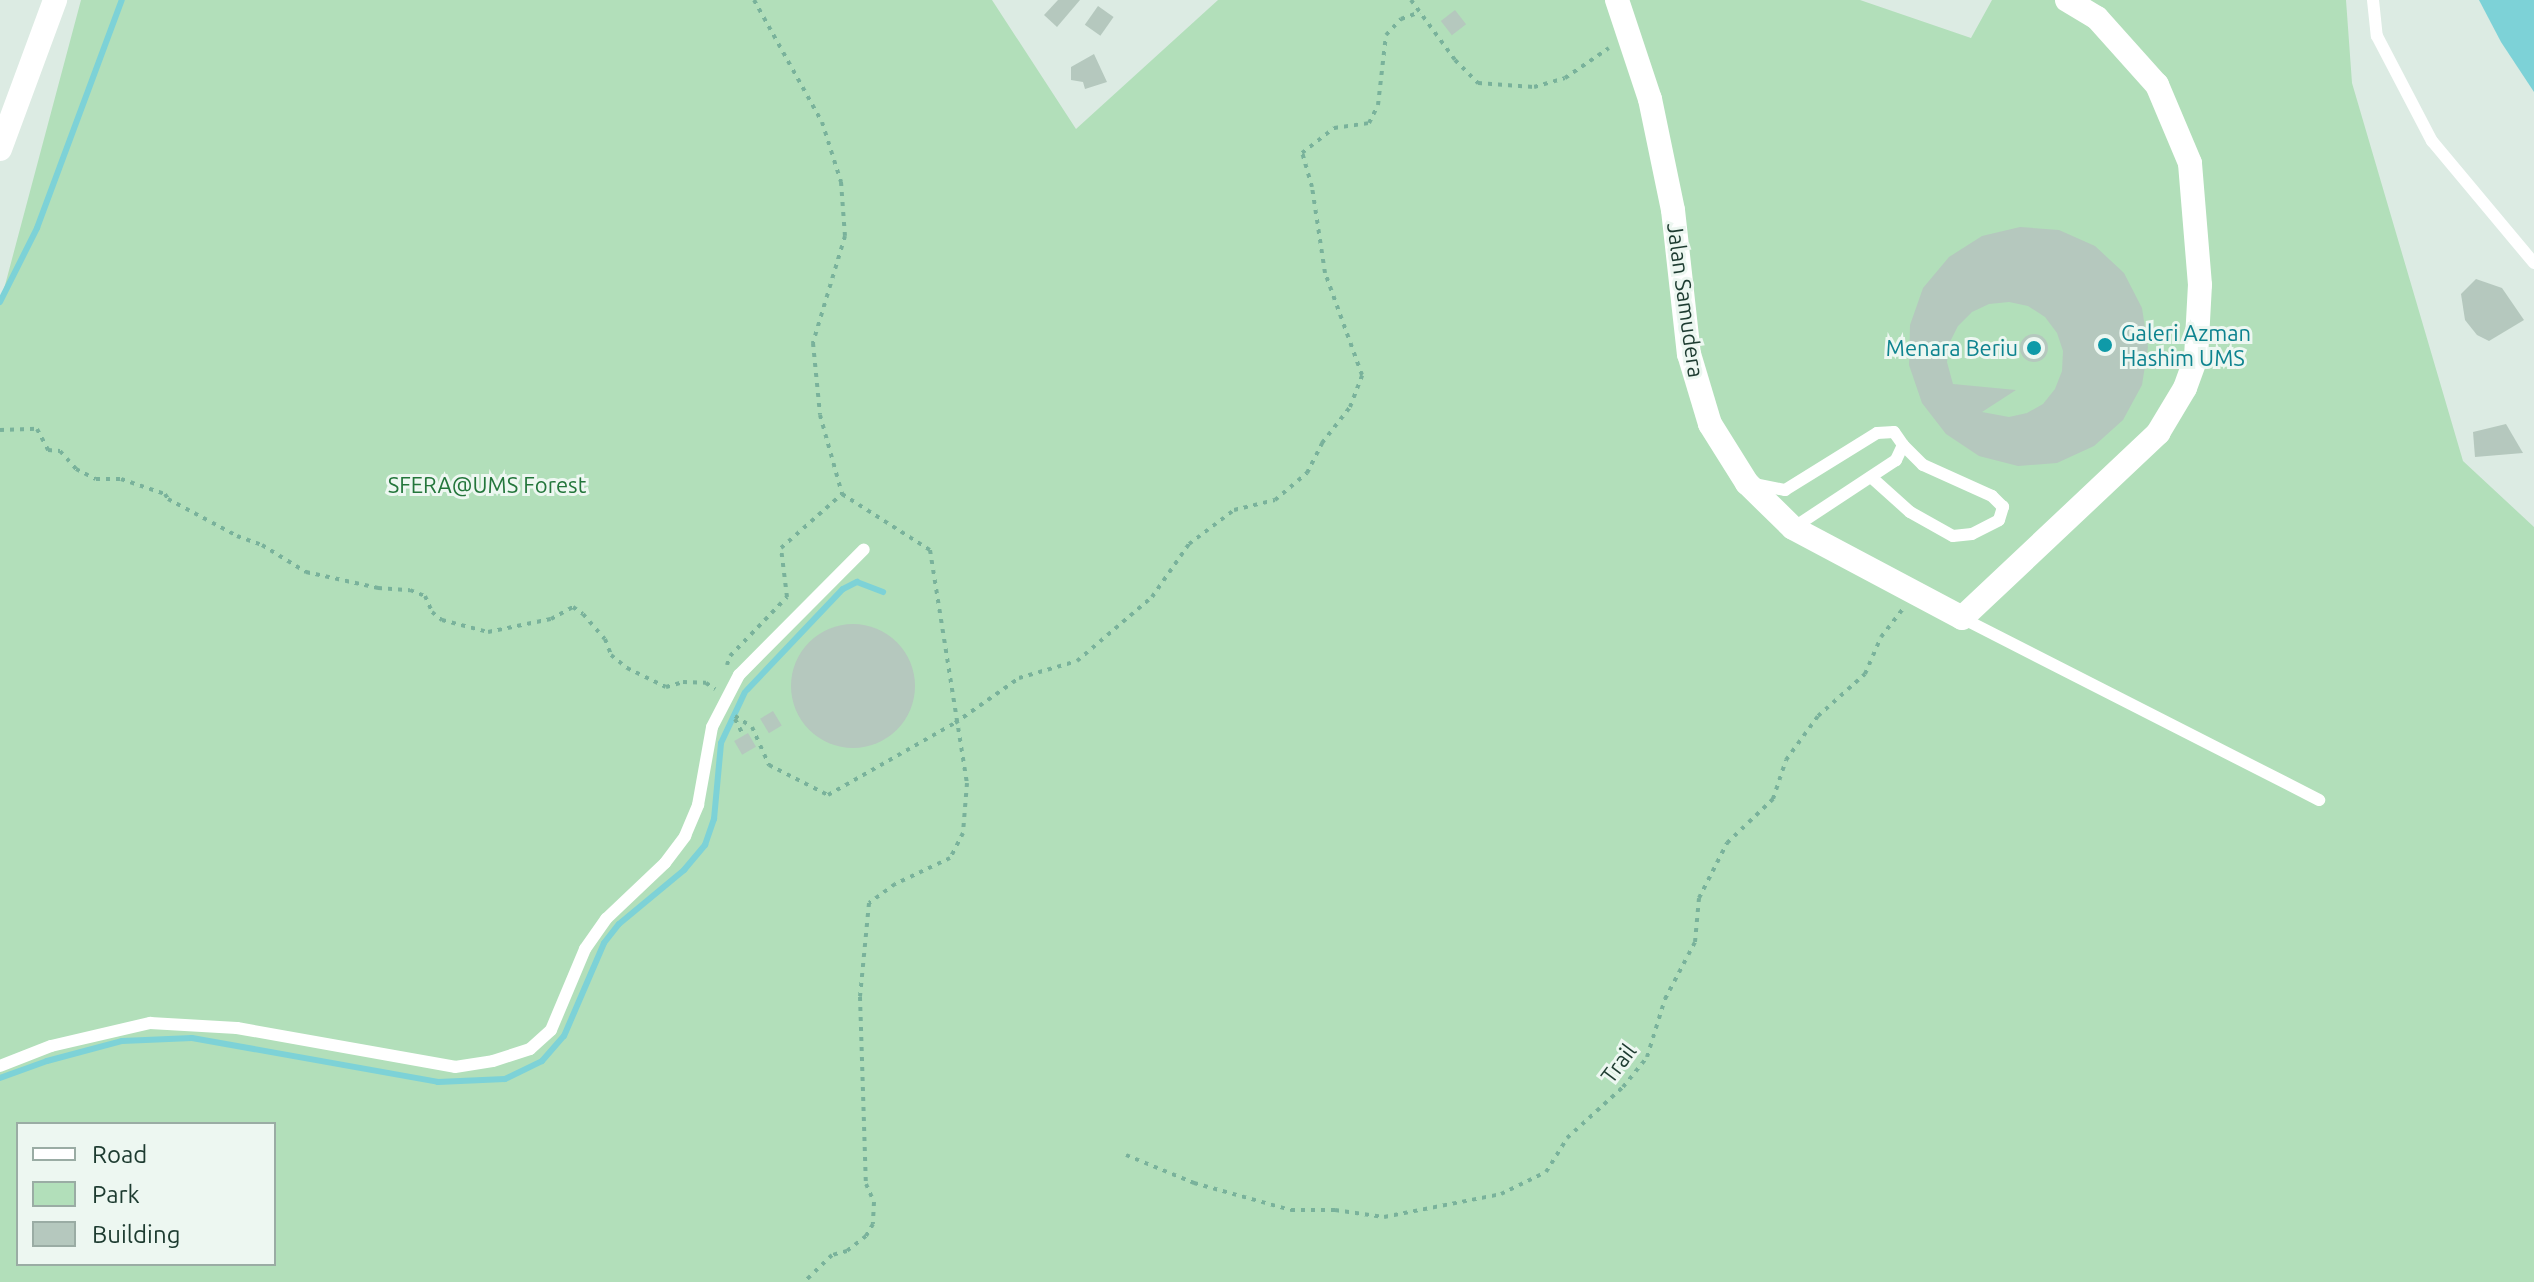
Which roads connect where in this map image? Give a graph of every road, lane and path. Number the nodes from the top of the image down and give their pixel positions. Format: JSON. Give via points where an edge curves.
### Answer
{"nodes":[{"id":1,"x":55,"y":0,"type":"edge"},
{"id":2,"x":754,"y":0,"type":"edge"},
{"id":3,"x":1411,"y":0,"type":"edge"},
{"id":4,"x":2067,"y":0,"type":"edge"},
{"id":5,"x":2373,"y":0,"type":"edge"},
{"id":6,"x":1621,"y":8,"type":"edge"},
{"id":7,"x":1420,"y":12,"type":"junction"},
{"id":8,"x":0,"y":149,"type":"edge"},
{"id":9,"x":2534,"y":263,"type":"edge"},
{"id":10,"x":0,"y":430,"type":"edge"},
{"id":11,"x":1903,"y":445,"type":"junction"},
{"id":12,"x":1871,"y":477,"type":"junction"},
{"id":13,"x":1747,"y":483,"type":"junction"},
{"id":14,"x":842,"y":494,"type":"junction"},
{"id":15,"x":1793,"y":528,"type":"junction"},
{"id":16,"x":864,"y":549,"type":"dead end"},
{"id":17,"x":1915,"y":594,"type":"junction"},
{"id":18,"x":1962,"y":618,"type":"junction"},
{"id":19,"x":724,"y":672,"type":"dead end"},
{"id":20,"x":718,"y":679,"type":"dead end"},
{"id":21,"x":955,"y":723,"type":"junction"},
{"id":22,"x":742,"y":733,"type":"dead end"},
{"id":23,"x":2319,"y":800,"type":"dead end"},
{"id":24,"x":0,"y":1066,"type":"edge"},
{"id":25,"x":1126,"y":1155,"type":"dead end"},
{"id":26,"x":804,"y":1282,"type":"edge"}],
"edges":[{"from":1,"to":8,"type":"street"},
{"from":2,"to":14,"type":"path","via":[[822,122],[841,182],[845,236],[813,343],[820,415]]},
{"from":3,"to":7,"type":"path"},
{"from":4,"to":18,"type":"street","via":[[2097,18],[2157,85],[2190,163],[2200,285],[2196,358],[2158,433]]},
{"from":5,"to":9,"type":"lane","via":[[2377,36],[2432,141]]},
{"from":6,"to":7,"type":"path","via":[[1617,41],[1596,61],[1534,87],[1478,83]]},
{"from":6,"to":13,"type":"street","name":"Jalan Samudera","via":[[1650,99],[1673,210],[1689,354],[1710,424]]},
{"from":7,"to":21,"type":"path","via":[[1401,19],[1386,35],[1378,105],[1369,123],[1334,128],[1302,153],[1325,273],[1362,375],[1350,407],[1307,473],[1275,500],[1234,510],[1189,544],[1152,597],[1077,661],[1019,678]]},
{"from":10,"to":20,"type":"path","via":[[37,429],[48,450],[60,451],[76,469],[96,479],[121,479],[165,494],[306,572],[425,596],[442,620],[488,632],[551,619],[573,607],[627,668],[666,687],[683,682],[712,686]]},
{"from":11,"to":12,"type":"lane","via":[[1896,460]]},
{"from":11,"to":12,"type":"lane","via":[[1923,465],[1992,496],[2003,507],[1999,520],[1972,534],[1953,536],[1910,512]]},
{"from":11,"to":13,"type":"lane","via":[[1894,432],[1877,433],[1785,490]]},
{"from":12,"to":15,"type":"lane"},
{"from":13,"to":15,"type":"street","name":"Jalan Samudera"},
{"from":14,"to":19,"type":"path","via":[[781,548],[787,597],[730,656]]},
{"from":14,"to":21,"type":"path","via":[[930,550]]},
{"from":15,"to":17,"type":"street","name":"Jalan Samudera"},
{"from":16,"to":24,"type":"lane","via":[[739,675],[712,727],[698,805],[685,836],[665,863],[606,919],[585,949],[551,1030],[530,1049],[455,1067],[237,1028],[150,1023],[51,1046]]},
{"from":17,"to":18,"type":"street","name":"Jalan Samudera"},
{"from":17,"to":25,"type":"path","name":"Trail","via":[[1881,637],[1865,674],[1818,716],[1786,760],[1773,799],[1727,843],[1699,898],[1695,942],[1665,999],[1647,1057],[1623,1087],[1567,1138],[1546,1172],[1501,1194],[1384,1217],[1291,1210],[1194,1183]]},
{"from":18,"to":23,"type":"lane"},
{"from":21,"to":22,"type":"path","via":[[828,795],[769,765],[752,727],[733,715]]},
{"from":21,"to":26,"type":"path","via":[[967,783],[963,833],[950,858],[869,903],[860,997],[866,1184],[874,1202],[873,1224],[866,1236],[832,1255]]}]}
